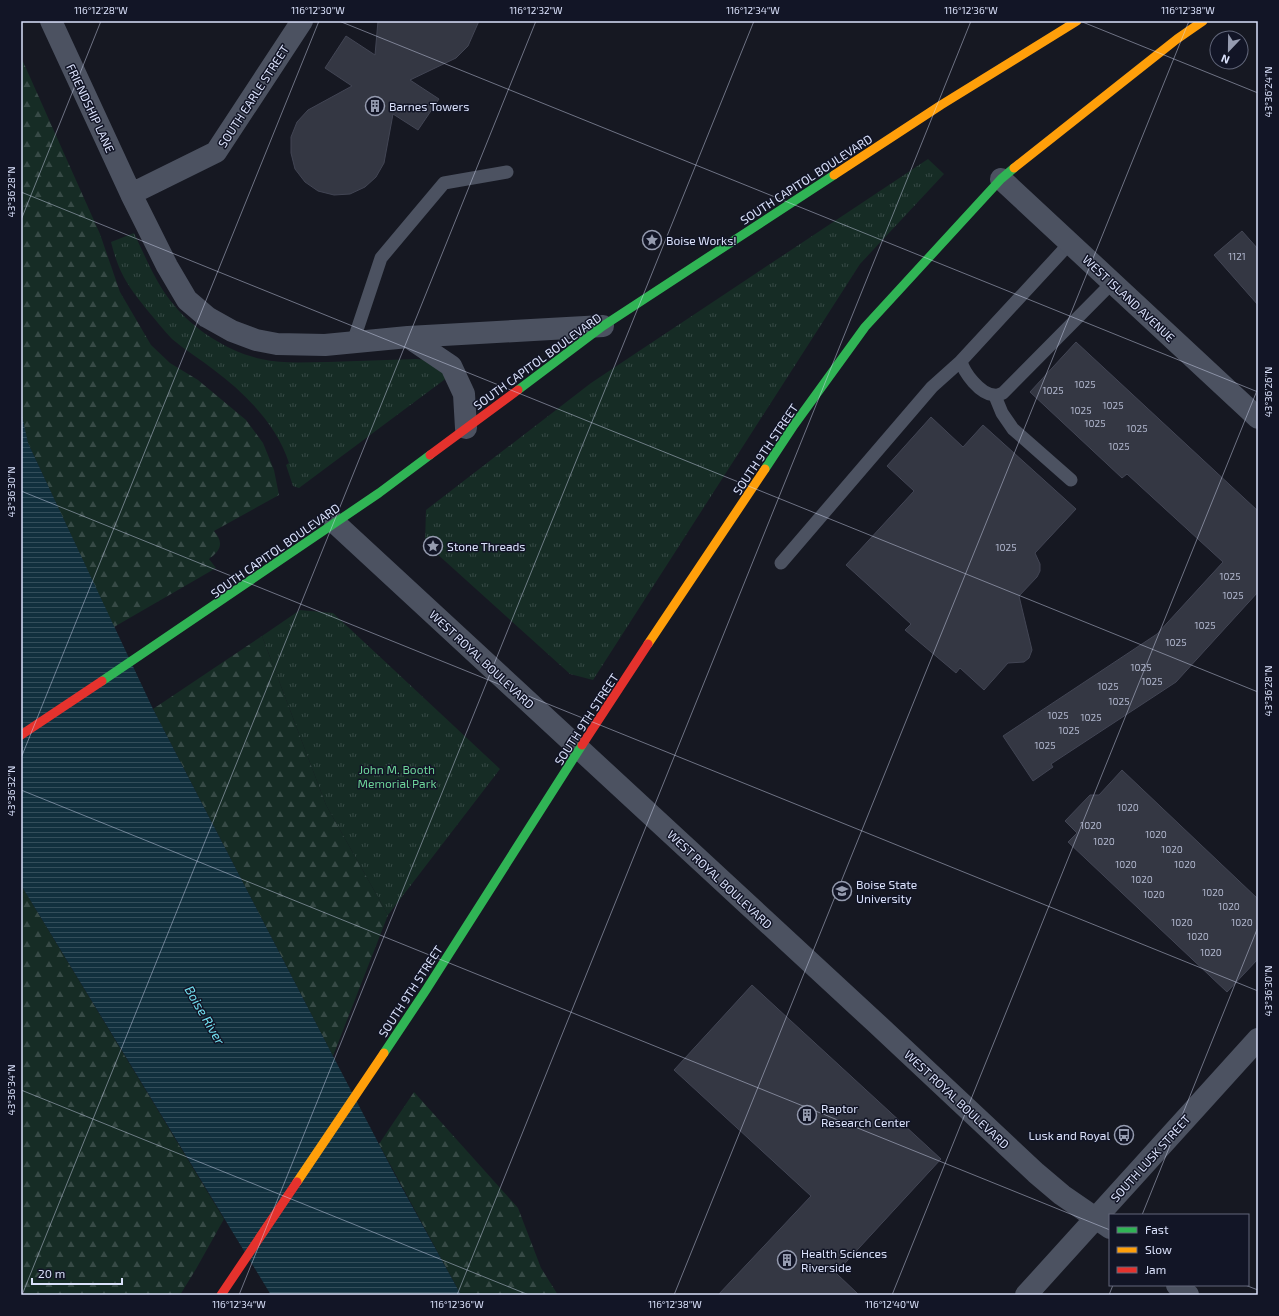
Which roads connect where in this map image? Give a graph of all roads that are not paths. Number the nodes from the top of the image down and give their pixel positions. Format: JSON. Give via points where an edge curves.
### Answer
{"nodes":[{"id":1,"x":51,"y":21,"type":"edge"},
{"id":2,"x":302,"y":21,"type":"edge"},
{"id":3,"x":1077,"y":21,"type":"edge"},
{"id":4,"x":1203,"y":21,"type":"edge"},
{"id":5,"x":507,"y":172,"type":"dead end"},
{"id":6,"x":1001,"y":179,"type":"junction"},
{"id":7,"x":131,"y":194,"type":"junction"},
{"id":8,"x":1070,"y":243,"type":"junction"},
{"id":9,"x":1112,"y":283,"type":"junction"},
{"id":10,"x":603,"y":326,"type":"junction"},
{"id":11,"x":408,"y":337,"type":"junction"},
{"id":12,"x":353,"y":342,"type":"junction"},
{"id":13,"x":961,"y":361,"type":"junction"},
{"id":14,"x":995,"y":396,"type":"junction"},
{"id":15,"x":1258,"y":418,"type":"edge"},
{"id":16,"x":466,"y":428,"type":"junction"},
{"id":17,"x":1071,"y":480,"type":"dead end"},
{"id":18,"x":335,"y":523,"type":"junction"},
{"id":19,"x":781,"y":563,"type":"dead end"},
{"id":20,"x":21,"y":735,"type":"edge"},
{"id":21,"x":579,"y":749,"type":"junction"},
{"id":22,"x":1258,"y":1039,"type":"edge"},
{"id":23,"x":1111,"y":1214,"type":"edge"},
{"id":24,"x":1103,"y":1224,"type":"edge"},
{"id":25,"x":1178,"y":1286,"type":"edge"},
{"id":26,"x":221,"y":1295,"type":"edge"},
{"id":27,"x":1026,"y":1295,"type":"edge"},
{"id":28,"x":1188,"y":1295,"type":"edge"}],
"edges":[{"from":1,"to":7,"type":"street","name":"FRIENDSHIP LANE"},
{"from":2,"to":7,"type":"street","name":"SOUTH EARLE STREET","via":[[216,152]]},
{"from":3,"to":10,"type":"main road","name":"SOUTH CAPITOL BOULEVARD","via":[[935,109]]},
{"from":4,"to":6,"type":"main road"},
{"from":5,"to":12,"type":"lane","via":[[444,183],[381,258]]},
{"from":6,"to":8,"type":"street","name":"WEST ISLAND AVENUE"},
{"from":6,"to":21,"type":"main road","name":"SOUTH 9TH STREET","via":[[865,327],[794,425]]},
{"from":7,"to":12,"type":"street","name":"FRIENDSHIP LANE","via":[[187,300],[207,317],[256,340],[277,344],[325,345]]},
{"from":8,"to":9,"type":"street","name":"WEST ISLAND AVENUE"},
{"from":8,"to":13,"type":"lane"},
{"from":9,"to":14,"type":"lane","via":[[1003,393]]},
{"from":9,"to":15,"type":"street","name":"WEST ISLAND AVENUE"},
{"from":10,"to":11,"type":"street","name":"FRIENDSHIP LANE"},
{"from":10,"to":16,"type":"main road","name":"SOUTH CAPITOL BOULEVARD"},
{"from":11,"to":12,"type":"street","name":"FRIENDSHIP LANE"},
{"from":11,"to":16,"type":"street","via":[[451,366],[464,394]]},
{"from":13,"to":14,"type":"lane","via":[[963,370],[970,379],[987,394]]},
{"from":13,"to":19,"type":"lane","via":[[932,387]]},
{"from":14,"to":17,"type":"lane","via":[[1002,414],[1013,429]]},
{"from":16,"to":18,"type":"main road","name":"SOUTH CAPITOL BOULEVARD"},
{"from":18,"to":20,"type":"main road","name":"SOUTH CAPITOL BOULEVARD"},
{"from":18,"to":21,"type":"street","name":"WEST ROYAL BOULEVARD"},
{"from":21,"to":24,"type":"street","name":"WEST ROYAL BOULEVARD","via":[[1036,1173]]},
{"from":21,"to":26,"type":"main road","name":"SOUTH 9TH STREET","via":[[426,990]]},
{"from":22,"to":23,"type":"street","name":"SOUTH LUSK STREET"},
{"from":24,"to":27,"type":"street","name":"SOUTH LUSK STREET"},
{"from":25,"to":28,"type":"street"}]}
